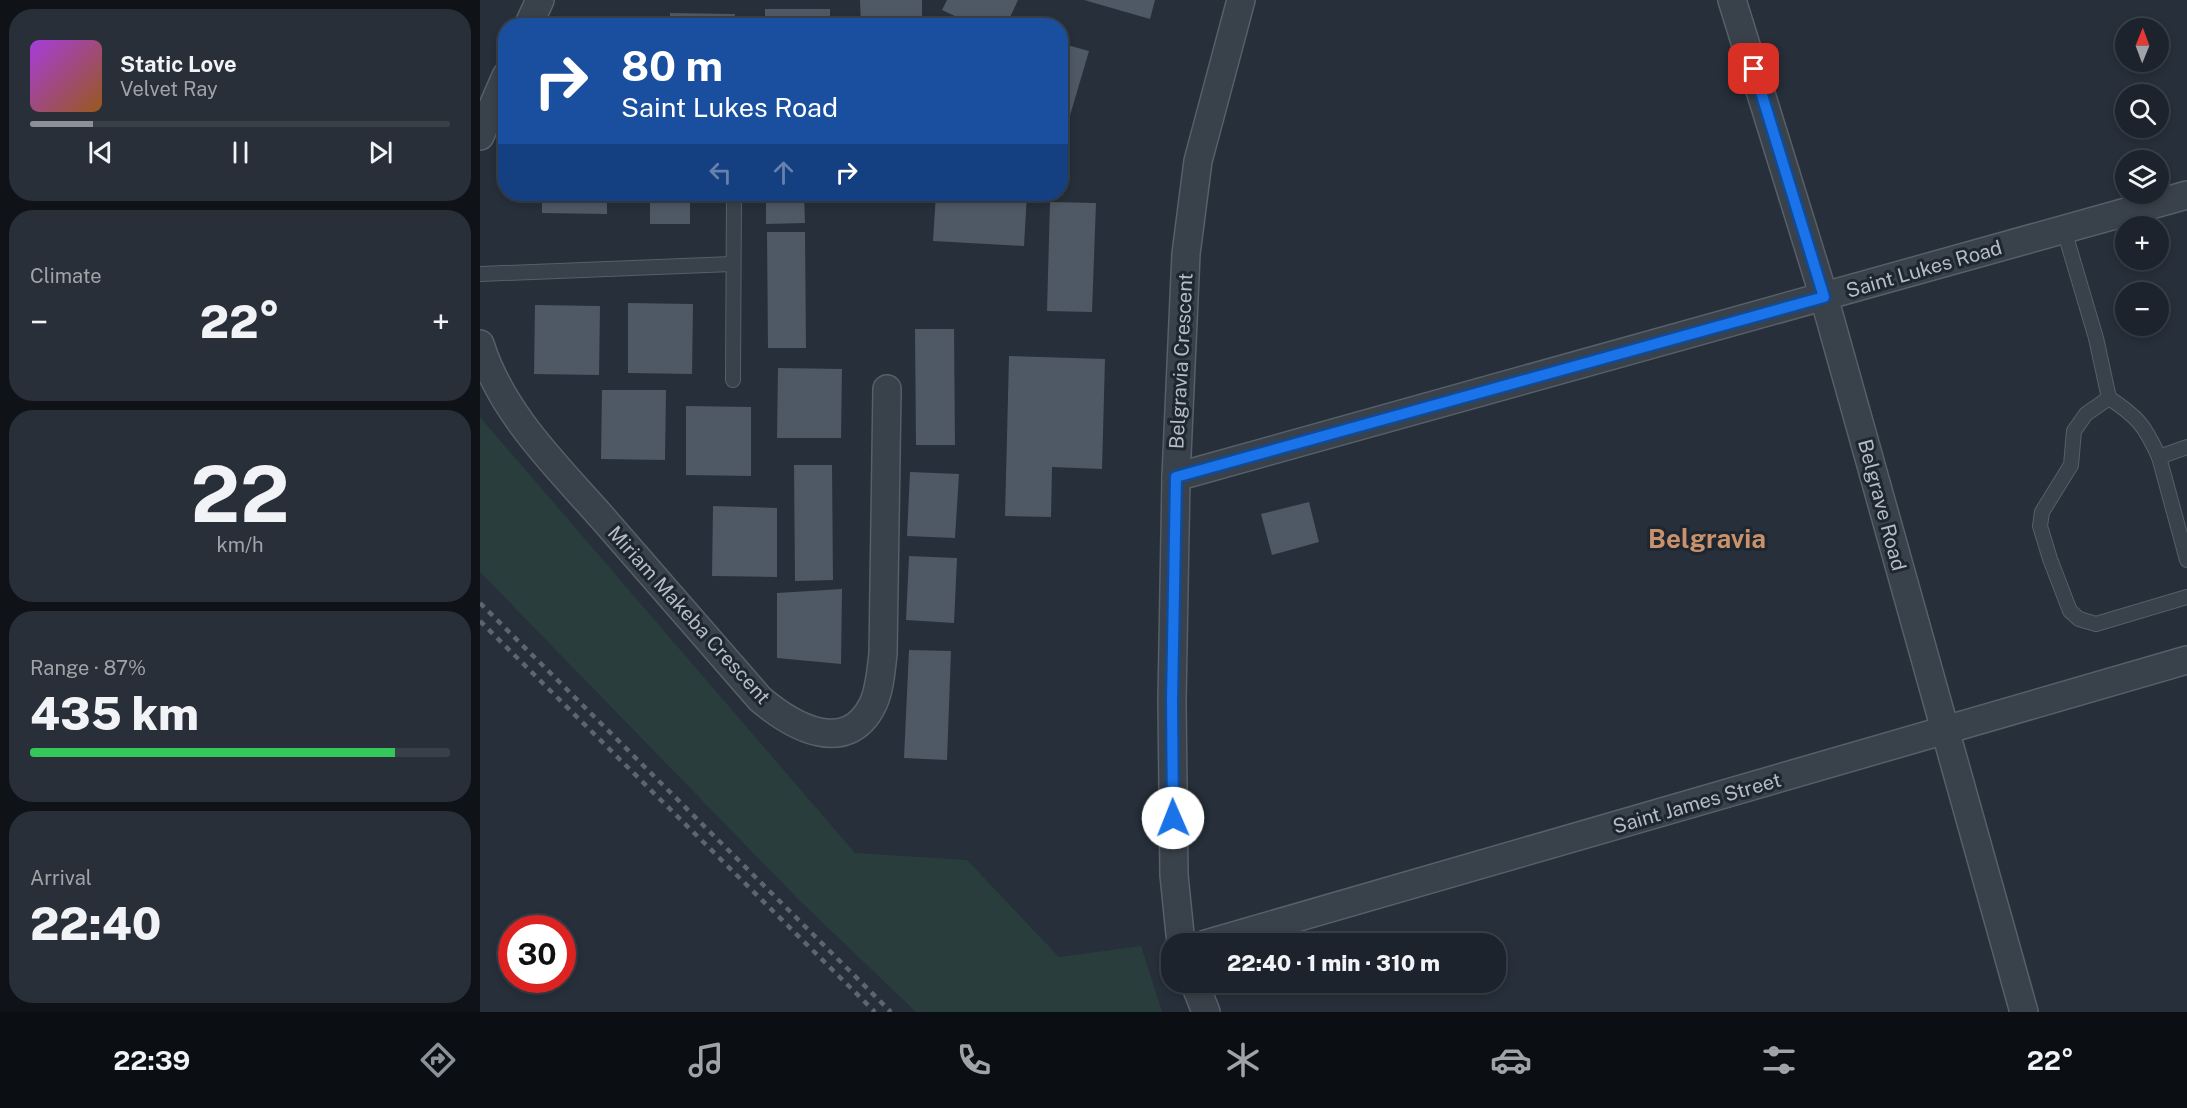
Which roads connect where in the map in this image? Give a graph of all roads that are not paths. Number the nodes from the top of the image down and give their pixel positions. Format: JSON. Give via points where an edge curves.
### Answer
{"nodes":[{"id":1,"x":540,"y":0,"type":"edge"},
{"id":2,"x":1241,"y":0,"type":"edge"},
{"id":3,"x":1732,"y":0,"type":"edge"},
{"id":4,"x":532,"y":18,"type":"edge"},
{"id":5,"x":498,"y":94,"type":"edge"},
{"id":6,"x":480,"y":136,"type":"edge"},
{"id":7,"x":2187,"y":195,"type":"edge"},
{"id":8,"x":734,"y":201,"type":"edge"},
{"id":9,"x":2064,"y":230,"type":"junction"},
{"id":10,"x":732,"y":264,"type":"junction"},
{"id":11,"x":480,"y":274,"type":"edge"},
{"id":12,"x":1824,"y":297,"type":"junction"},
{"id":13,"x":480,"y":344,"type":"edge"},
{"id":14,"x":733,"y":380,"type":"dead end"},
{"id":15,"x":887,"y":389,"type":"dead end"},
{"id":16,"x":2109,"y":398,"type":"junction"},
{"id":17,"x":2187,"y":447,"type":"edge"},
{"id":18,"x":2159,"y":457,"type":"junction"},
{"id":19,"x":1176,"y":477,"type":"junction"},
{"id":20,"x":2187,"y":560,"type":"edge"},
{"id":21,"x":2187,"y":597,"type":"edge"},
{"id":22,"x":2187,"y":660,"type":"edge"},
{"id":23,"x":1944,"y":732,"type":"junction"},
{"id":24,"x":1180,"y":933,"type":"edge"},
{"id":25,"x":1244,"y":933,"type":"edge"},
{"id":26,"x":1198,"y":993,"type":"edge"},
{"id":27,"x":1206,"y":1012,"type":"edge"},
{"id":28,"x":2024,"y":1012,"type":"edge"}],
"edges":[{"from":1,"to":4,"type":"street"},
{"from":2,"to":19,"type":"street","name":"Belgravia Crescent","via":[[1198,161],[1191,203]]},
{"from":3,"to":12,"type":"street","name":"Belgrave Road"},
{"from":5,"to":6,"type":"street"},
{"from":7,"to":9,"type":"street","name":"Saint Lukes Road"},
{"from":8,"to":10,"type":"lane"},
{"from":9,"to":12,"type":"street","name":"Saint Lukes Road"},
{"from":9,"to":16,"type":"lane"},
{"from":10,"to":11,"type":"lane"},
{"from":10,"to":14,"type":"lane"},
{"from":12,"to":19,"type":"street","name":"Saint Lukes Road"},
{"from":12,"to":23,"type":"street","name":"Belgrave Road"},
{"from":13,"to":15,"type":"street","name":"Miriam Makeba Crescent","via":[[504,399],[540,446],[760,699],[781,717],[823,734],[847,730],[862,720],[880,681],[884,654]]},
{"from":16,"to":18,"type":"lane","via":[[2133,414],[2148,433]]},
{"from":16,"to":21,"type":"lane","via":[[2086,414],[2074,431],[2071,465],[2042,512],[2040,526],[2070,611],[2079,619],[2096,624]]},
{"from":17,"to":18,"type":"lane"},
{"from":18,"to":20,"type":"lane"},
{"from":19,"to":24,"type":"street","name":"Belgravia Crescent","via":[[1172,799]]},
{"from":22,"to":23,"type":"street","name":"Saint James Street"},
{"from":23,"to":25,"type":"street","name":"Saint James Street"},
{"from":23,"to":28,"type":"street","name":"Belgrave Road"},
{"from":26,"to":27,"type":"street"}]}
